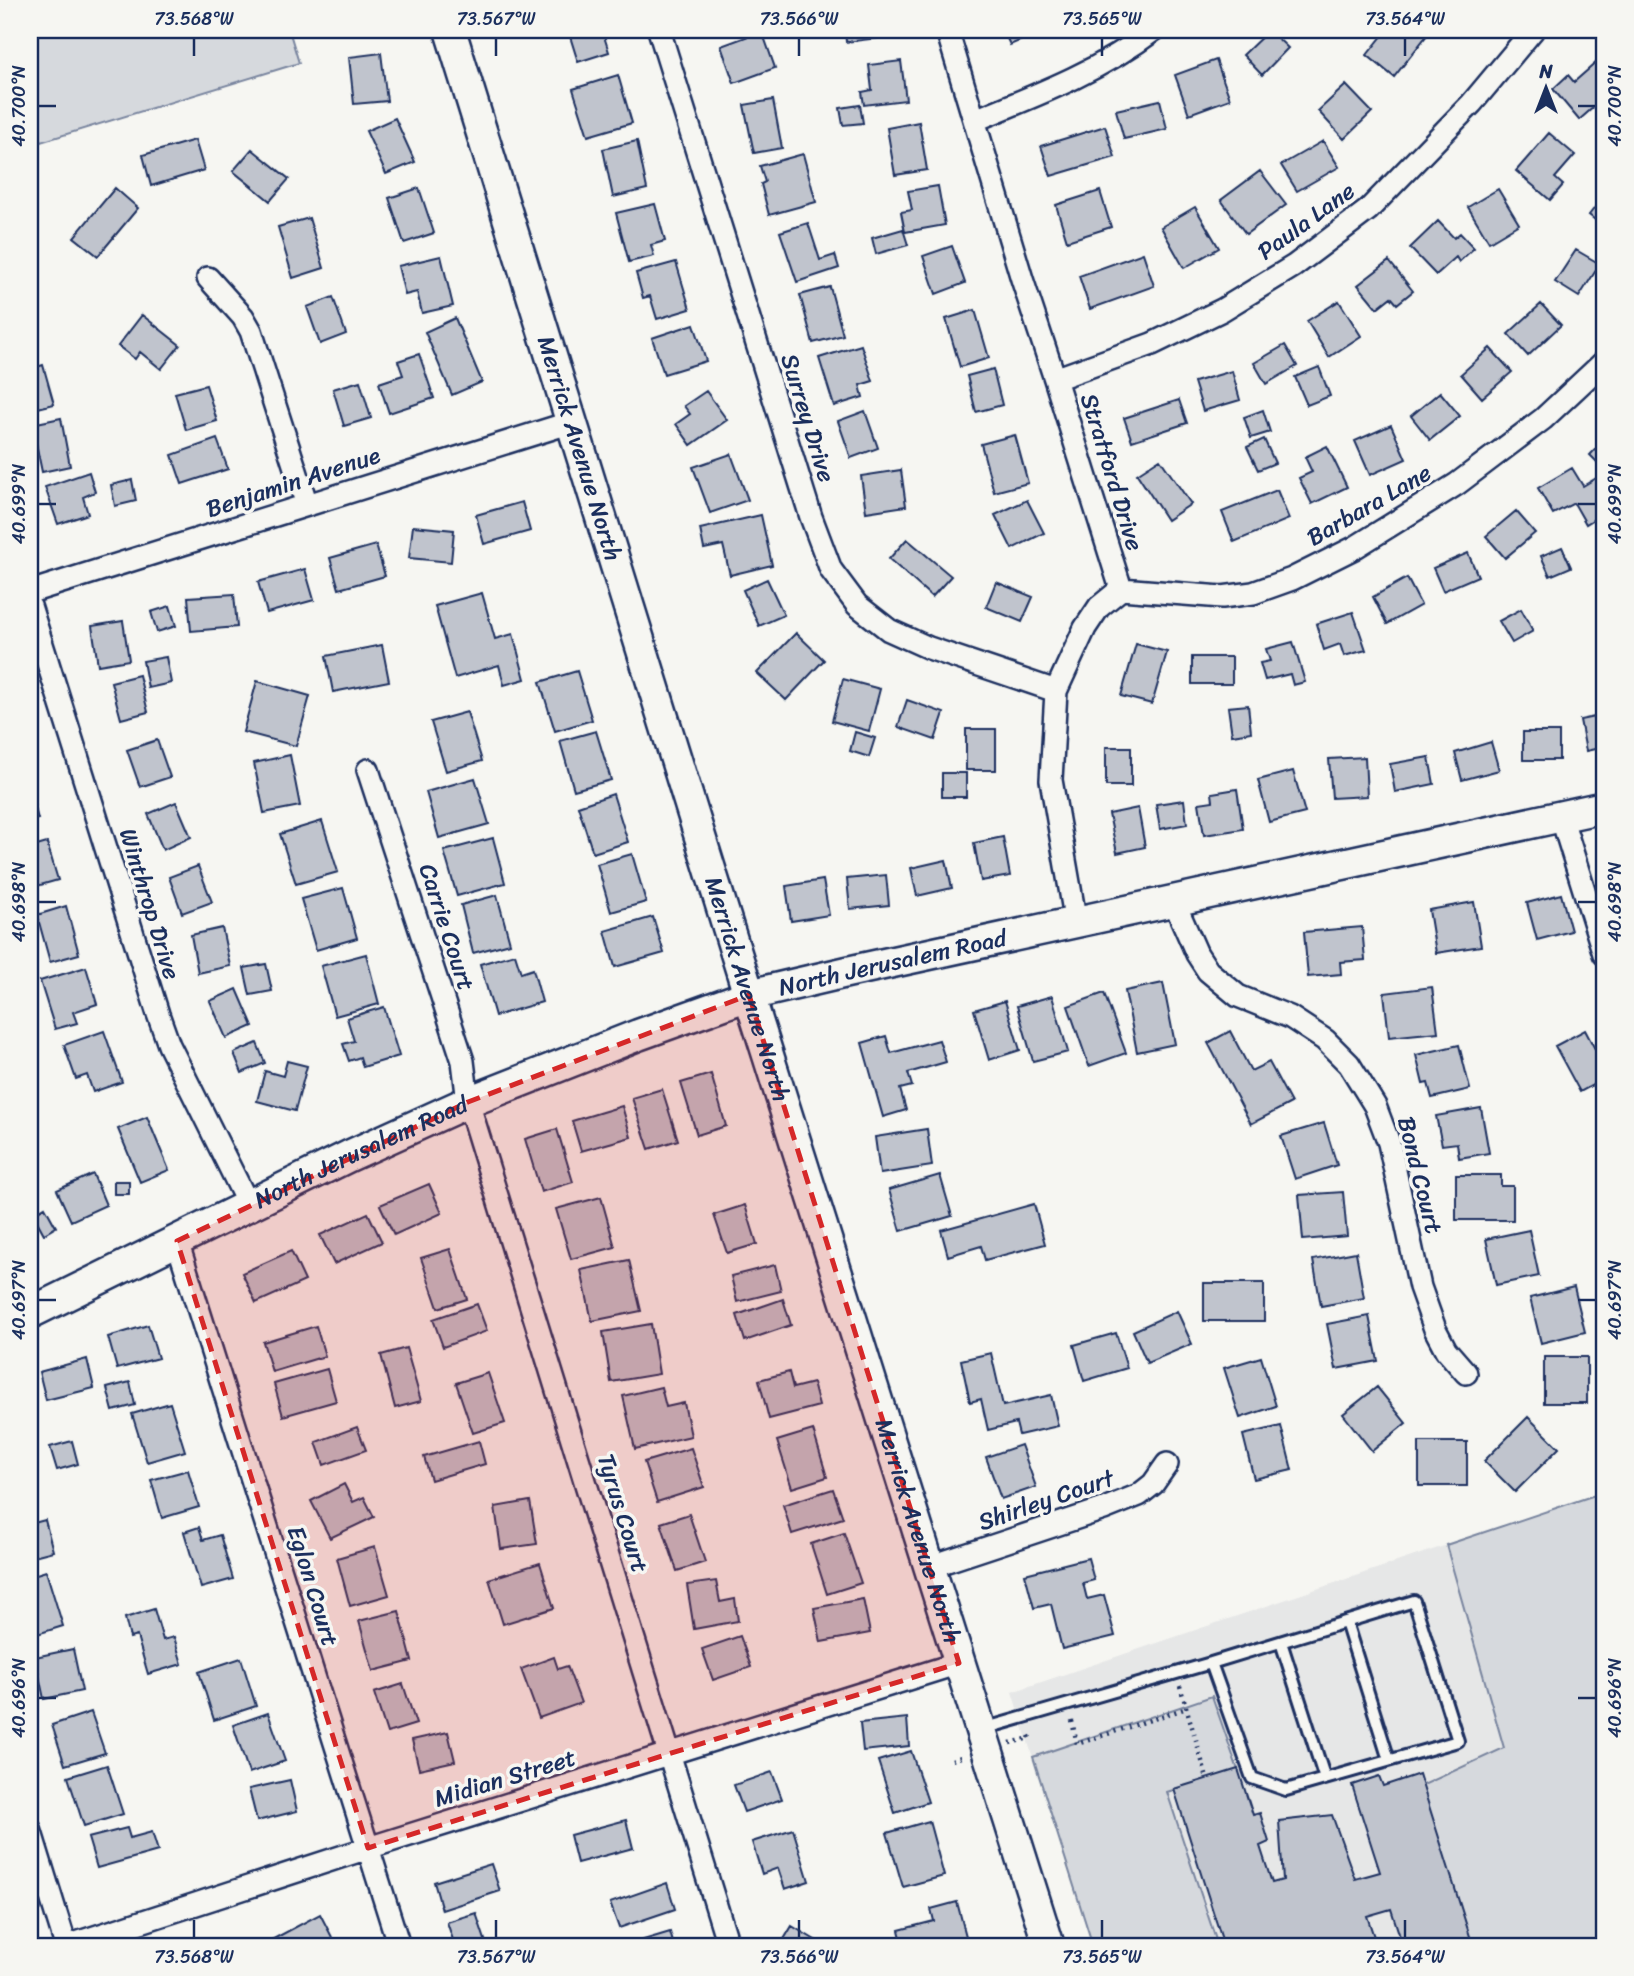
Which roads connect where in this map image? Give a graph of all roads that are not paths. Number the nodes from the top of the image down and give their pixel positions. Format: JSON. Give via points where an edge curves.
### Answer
{"nodes":[{"id":1,"x":450,"y":30,"type":"edge"},
{"id":2,"x":659,"y":30,"type":"edge"},
{"id":3,"x":947,"y":30,"type":"edge"},
{"id":4,"x":1154,"y":30,"type":"edge"},
{"id":5,"x":1533,"y":30,"type":"edge"},
{"id":6,"x":975,"y":120,"type":"junction"},
{"id":7,"x":208,"y":278,"type":"dead end"},
{"id":8,"x":1604,"y":362,"type":"edge"},
{"id":9,"x":1055,"y":379,"type":"junction"},
{"id":10,"x":572,"y":422,"type":"junction"},
{"id":11,"x":306,"y":505,"type":"junction"},
{"id":12,"x":1121,"y":589,"type":"junction"},
{"id":13,"x":30,"y":592,"type":"edge"},
{"id":14,"x":30,"y":606,"type":"edge"},
{"id":15,"x":1056,"y":691,"type":"junction"},
{"id":16,"x":368,"y":770,"type":"dead end"},
{"id":17,"x":1604,"y":807,"type":"edge"},
{"id":18,"x":1561,"y":816,"type":"junction"},
{"id":19,"x":1174,"y":902,"type":"junction"},
{"id":20,"x":1076,"y":923,"type":"junction"},
{"id":21,"x":1604,"y":954,"type":"edge"},
{"id":22,"x":749,"y":995,"type":"junction"},
{"id":23,"x":468,"y":1102,"type":"junction"},
{"id":24,"x":249,"y":1206,"type":"junction"},
{"id":25,"x":177,"y":1241,"type":"junction"},
{"id":26,"x":30,"y":1313,"type":"edge"},
{"id":27,"x":1466,"y":1373,"type":"dead end"},
{"id":28,"x":1167,"y":1464,"type":"dead end"},
{"id":29,"x":929,"y":1567,"type":"junction"},
{"id":30,"x":1346,"y":1622,"type":"junction"},
{"id":31,"x":1281,"y":1642,"type":"junction"},
{"id":32,"x":960,"y":1663,"type":"junction"},
{"id":33,"x":1211,"y":1663,"type":"junction"},
{"id":34,"x":984,"y":1740,"type":"junction"},
{"id":35,"x":671,"y":1754,"type":"junction"},
{"id":36,"x":1390,"y":1760,"type":"junction"},
{"id":37,"x":1325,"y":1779,"type":"junction"},
{"id":38,"x":30,"y":1829,"type":"edge"},
{"id":39,"x":368,"y":1849,"type":"junction"},
{"id":40,"x":727,"y":1941,"type":"dead end"},
{"id":41,"x":61,"y":1942,"type":"edge"},
{"id":42,"x":399,"y":1946,"type":"edge"},
{"id":43,"x":1049,"y":1946,"type":"edge"}],
"edges":[{"from":1,"to":10,"type":"main road","name":"Merrick Avenue North"},
{"from":2,"to":15,"type":"street","name":"Surrey Drive","via":[[831,570],[857,605],[889,630]]},
{"from":3,"to":6,"type":"street","name":"Stratford Drive"},
{"from":4,"to":6,"type":"street","via":[[1057,87]]},
{"from":5,"to":9,"type":"street","name":"Paula Lane","via":[[1472,103],[1368,210],[1294,266],[1222,310],[1152,344]]},
{"from":6,"to":9,"type":"street","name":"Stratford Drive"},
{"from":7,"to":11,"type":"street","via":[[251,331]]},
{"from":8,"to":12,"type":"street","name":"Barbara Lane","via":[[1543,419],[1457,484],[1354,548],[1292,579],[1253,593],[1222,597]]},
{"from":9,"to":12,"type":"street","name":"Stratford Drive"},
{"from":10,"to":11,"type":"street","name":"Benjamin Avenue"},
{"from":10,"to":22,"type":"main road","name":"Merrick Avenue North"},
{"from":11,"to":13,"type":"street","name":"Benjamin Avenue"},
{"from":12,"to":15,"type":"street","name":"Stratford Drive","via":[[1099,607],[1084,628]]},
{"from":14,"to":24,"type":"street","name":"Winthrop Drive","via":[[169,1045]]},
{"from":15,"to":20,"type":"street","name":"Stratford Drive","via":[[1051,780]]},
{"from":16,"to":23,"type":"street","name":"Carrie Court","via":[[463,1061]]},
{"from":17,"to":18,"type":"main road","name":"North Jerusalem Road"},
{"from":18,"to":19,"type":"main road","name":"North Jerusalem Road"},
{"from":18,"to":21,"type":"street"},
{"from":19,"to":20,"type":"main road","name":"North Jerusalem Road"},
{"from":19,"to":27,"type":"street","name":"Bond Court","via":[[1208,971],[1238,996],[1290,1017],[1325,1040],[1349,1064],[1375,1105],[1389,1143],[1420,1287],[1446,1350]]},
{"from":20,"to":22,"type":"main road","name":"North Jerusalem Road"},
{"from":22,"to":23,"type":"main road","name":"North Jerusalem Road"},
{"from":22,"to":29,"type":"main road","name":"Merrick Avenue North"},
{"from":23,"to":24,"type":"main road","name":"North Jerusalem Road"},
{"from":23,"to":35,"type":"street","name":"Tyrus Court"},
{"from":24,"to":25,"type":"main road","name":"North Jerusalem Road"},
{"from":25,"to":26,"type":"main road","name":"North Jerusalem Road"},
{"from":25,"to":39,"type":"street","name":"Eglon Court"},
{"from":28,"to":29,"type":"street","name":"Shirley Court","via":[[1139,1495]]},
{"from":29,"to":32,"type":"main road","name":"Merrick Avenue North"},
{"from":30,"to":31,"type":"lane"},
{"from":30,"to":36,"type":"lane"},
{"from":30,"to":36,"type":"lane","via":[[1414,1601],[1458,1741]]},
{"from":31,"to":33,"type":"lane"},
{"from":31,"to":37,"type":"lane"},
{"from":32,"to":34,"type":"main road","name":"Merrick Avenue North"},
{"from":32,"to":35,"type":"street","name":"Midian Street"},
{"from":33,"to":34,"type":"lane"},
{"from":33,"to":37,"type":"lane","via":[[1252,1778],[1286,1790]]},
{"from":34,"to":43,"type":"main road","name":"Merrick Avenue North"},
{"from":35,"to":39,"type":"street","name":"Midian Street"},
{"from":35,"to":40,"type":"street","name":"Tyrus Court"},
{"from":36,"to":37,"type":"lane"},
{"from":38,"to":41,"type":"street"},
{"from":39,"to":41,"type":"street","name":"Midian Street"},
{"from":39,"to":42,"type":"street","name":"Eglon Court"}]}
